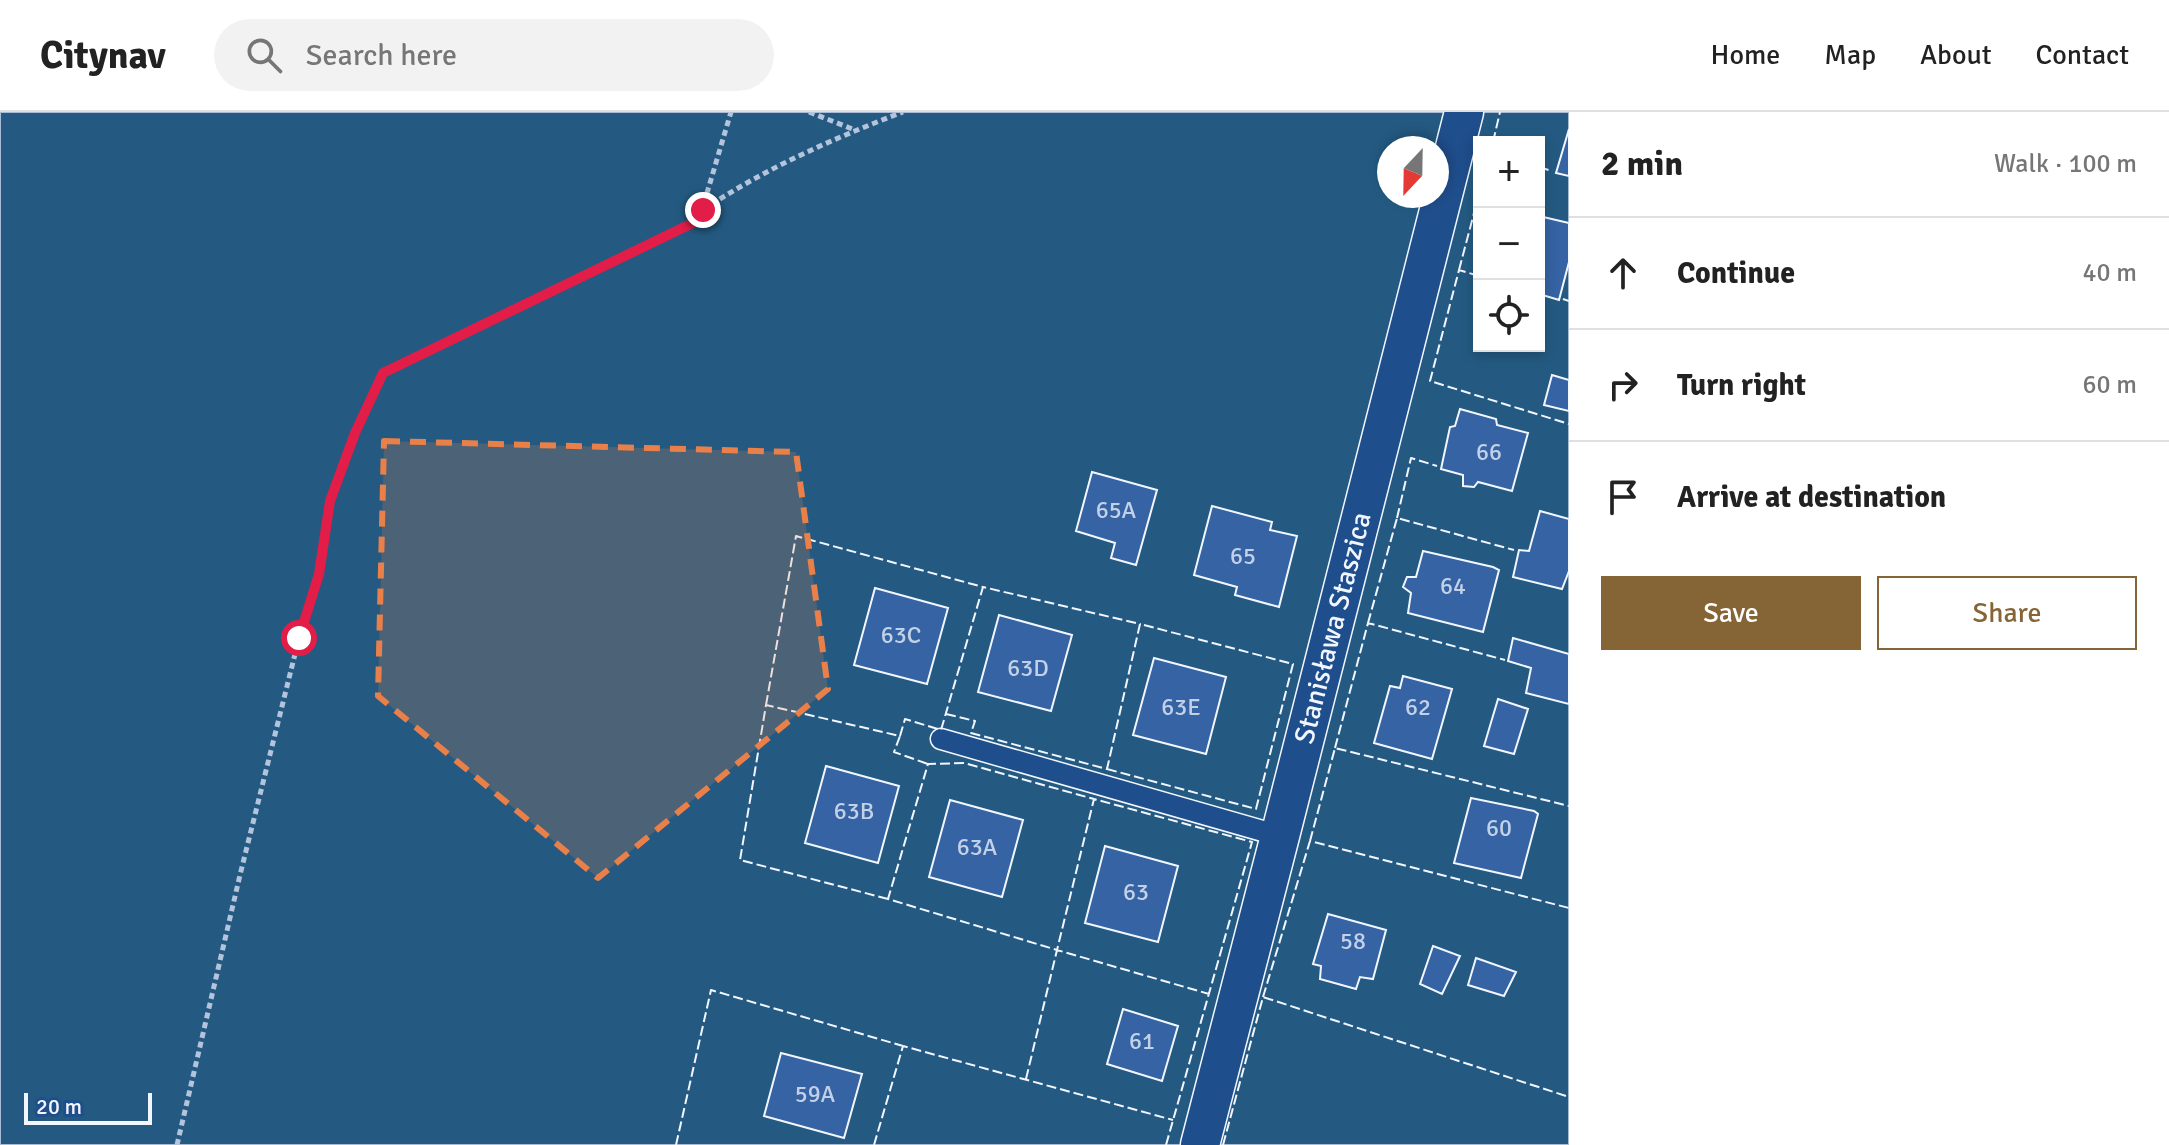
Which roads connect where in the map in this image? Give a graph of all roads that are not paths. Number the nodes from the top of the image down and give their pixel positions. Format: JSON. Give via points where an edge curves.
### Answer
{"nodes":[{"id":1,"x":1464,"y":112,"type":"edge"},
{"id":2,"x":941,"y":739,"type":"dead end"},
{"id":3,"x":1280,"y":836,"type":"junction"},
{"id":4,"x":1200,"y":1145,"type":"edge"}],
"edges":[{"from":1,"to":3,"type":"street","name":"Stanisława Staszica"},
{"from":2,"to":3,"type":"lane"},
{"from":3,"to":4,"type":"street","name":"Stanisława Staszica"}]}
